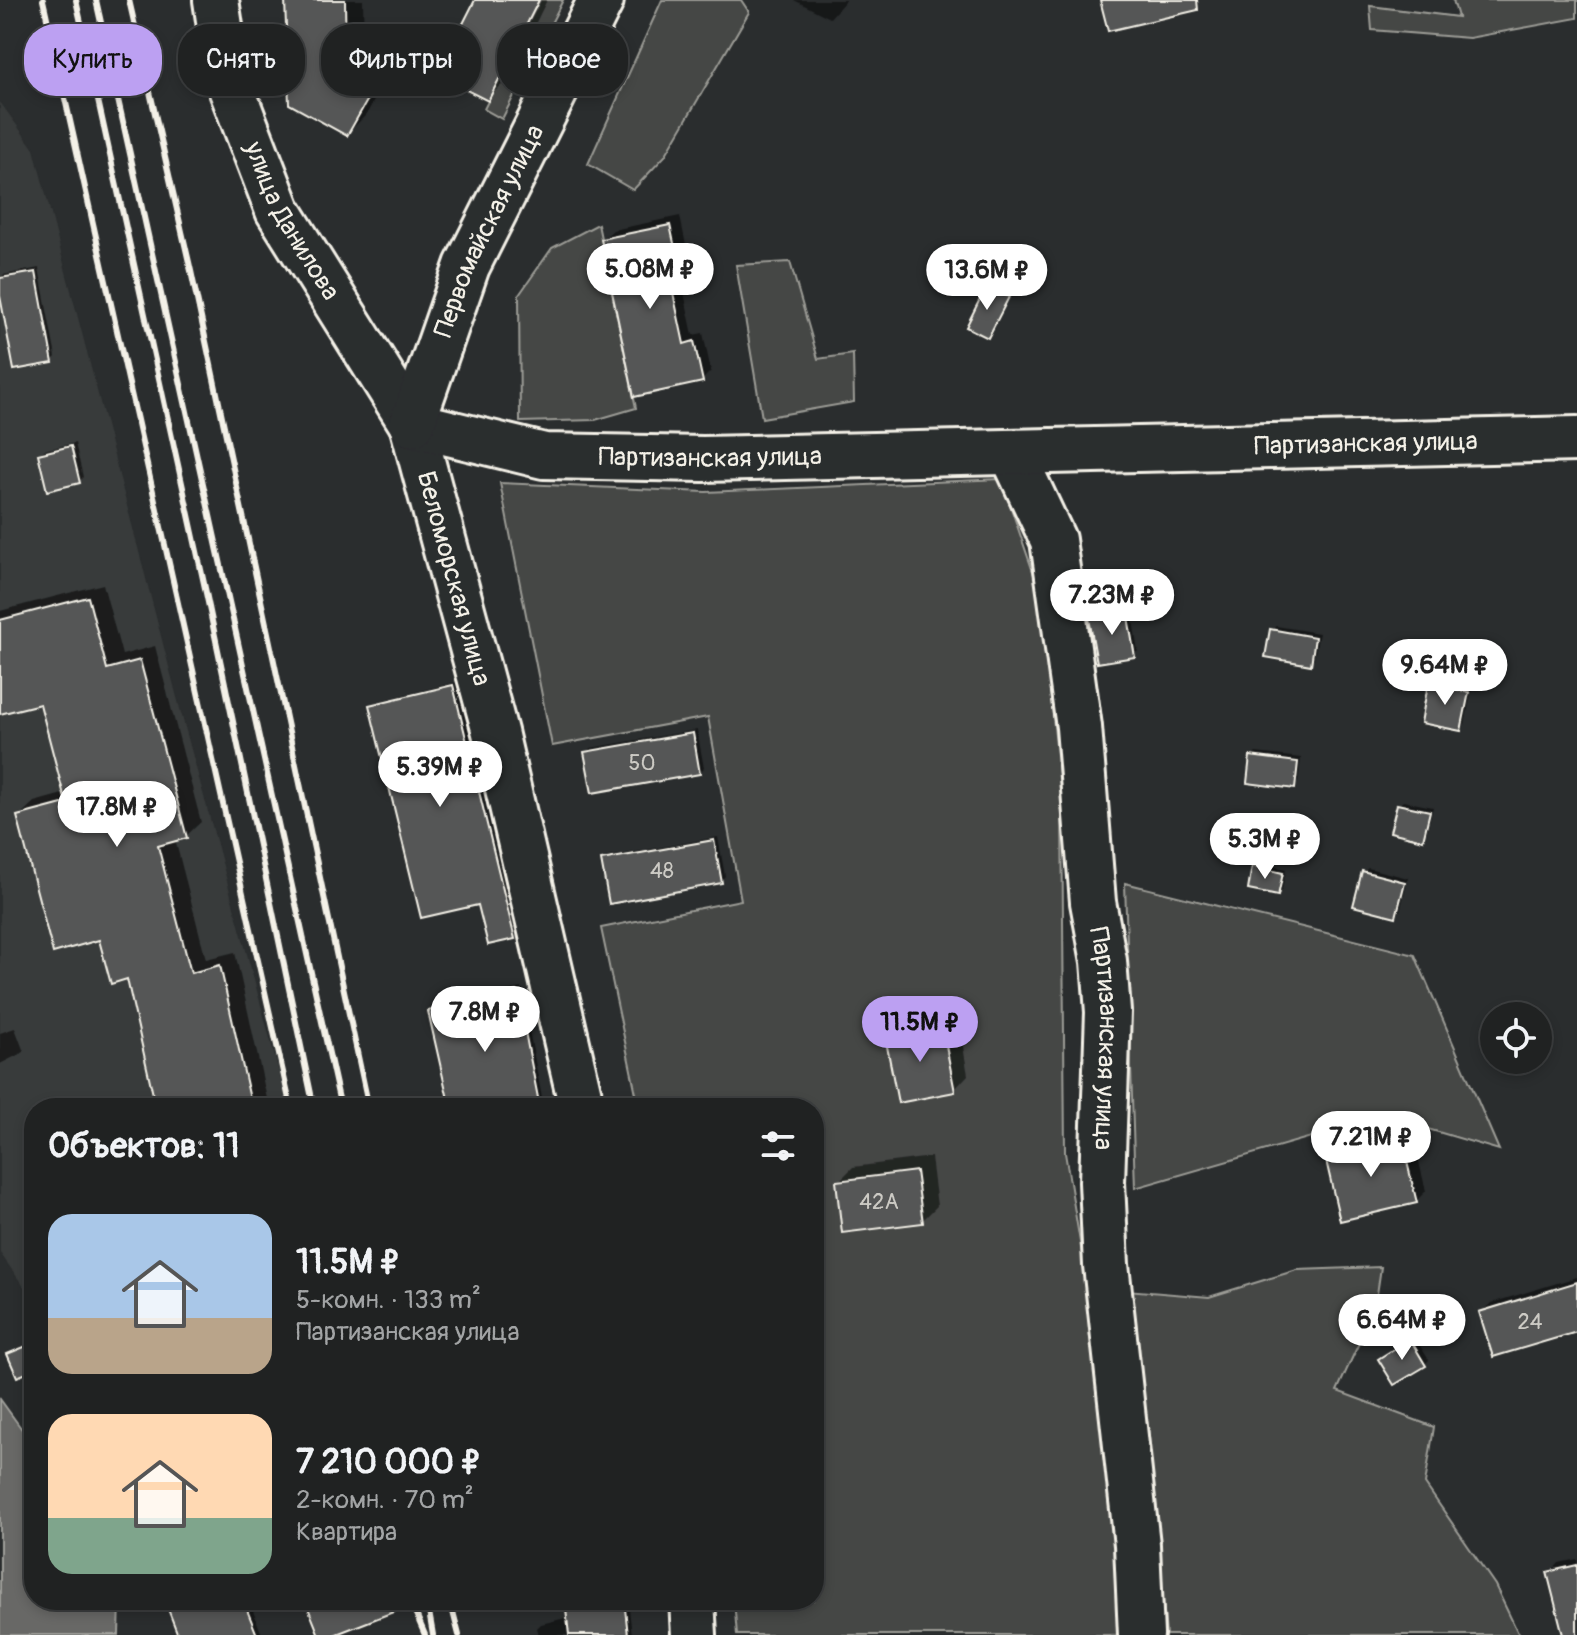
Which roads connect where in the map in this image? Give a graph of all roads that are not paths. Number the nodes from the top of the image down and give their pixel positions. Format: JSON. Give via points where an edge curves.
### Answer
{"nodes":[{"id":1,"x":216,"y":0,"type":"edge"},
{"id":2,"x":601,"y":0,"type":"edge"},
{"id":3,"x":412,"y":424,"type":"junction"},
{"id":4,"x":1577,"y":439,"type":"edge"},
{"id":5,"x":1012,"y":453,"type":"junction"},
{"id":6,"x":580,"y":1098,"type":"edge"},
{"id":7,"x":693,"y":1610,"type":"edge"},
{"id":8,"x":694,"y":1635,"type":"edge"},
{"id":9,"x":1141,"y":1635,"type":"edge"}],
"edges":[{"from":1,"to":3,"type":"main road","name":"улица Данилова","via":[[228,80],[278,210]]},
{"from":2,"to":3,"type":"main road","name":"Первомайская улица","via":[[467,266]]},
{"from":3,"to":5,"type":"main road","name":"Партизанская улица","via":[[544,456],[703,459]]},
{"from":3,"to":6,"type":"main road","name":"Беломорская улица","via":[[495,732]]},
{"from":4,"to":5,"type":"main road","name":"Партизанская улица"},
{"from":5,"to":9,"type":"main road","name":"Партизанская улица","via":[[1053,540],[1079,727],[1108,1012],[1102,1182],[1106,1265],[1137,1545]]},
{"from":7,"to":8,"type":"main road"}]}
